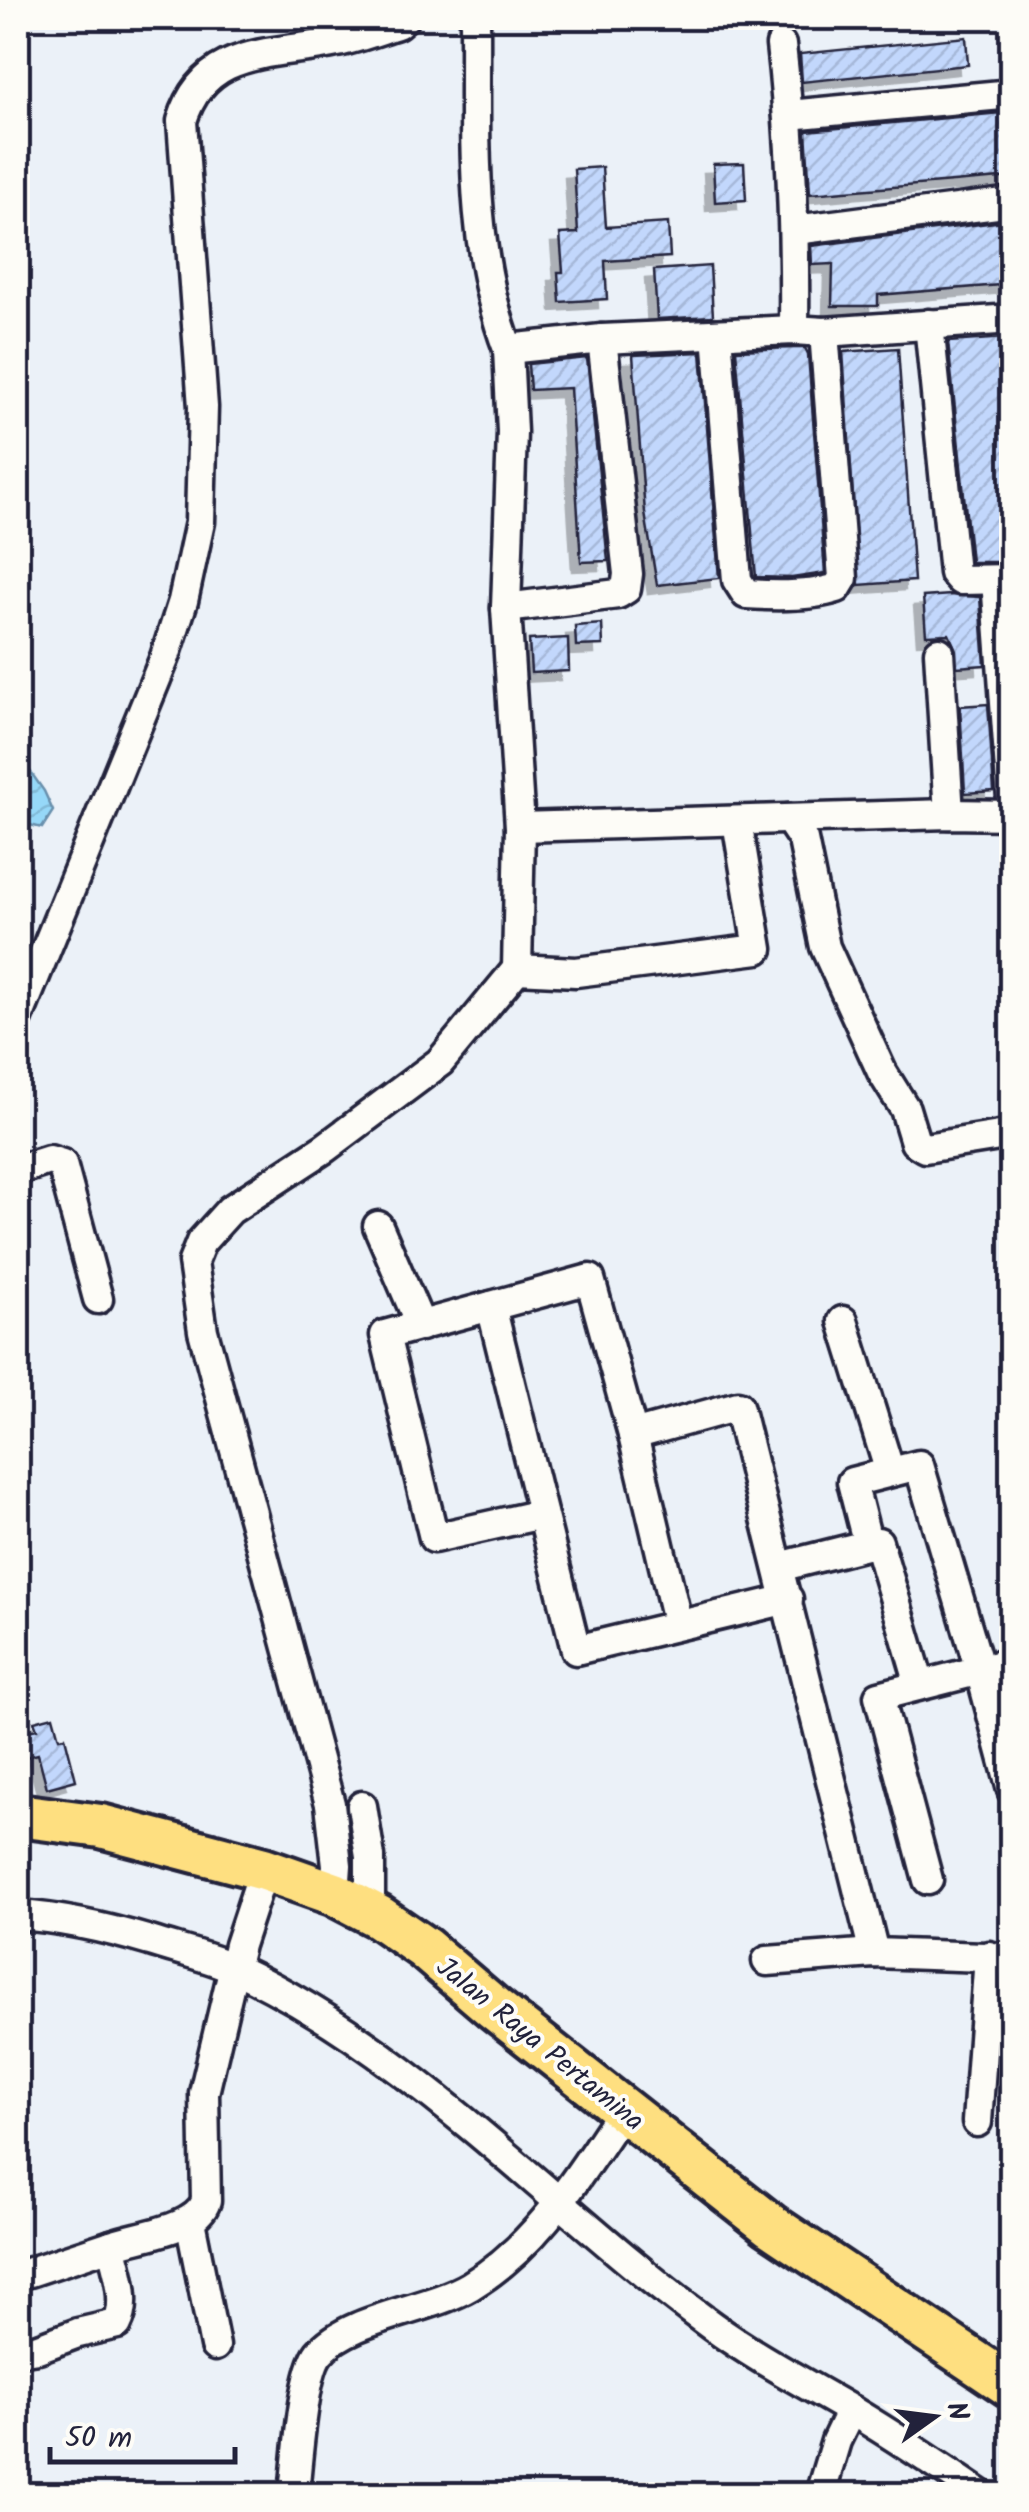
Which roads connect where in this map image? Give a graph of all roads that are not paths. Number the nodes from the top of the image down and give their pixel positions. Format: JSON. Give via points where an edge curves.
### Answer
{"nodes":[{"id":1,"x":404,"y":18,"type":"edge"},
{"id":2,"x":475,"y":18,"type":"edge"},
{"id":3,"x":781,"y":46,"type":"dead end"},
{"id":4,"x":1012,"y":94,"type":"edge"},
{"id":5,"x":789,"y":115,"type":"junction"},
{"id":6,"x":1012,"y":202,"type":"edge"},
{"id":7,"x":795,"y":230,"type":"junction"},
{"id":8,"x":1012,"y":319,"type":"edge"},
{"id":9,"x":930,"y":324,"type":"junction"},
{"id":10,"x":794,"y":330,"type":"junction"},
{"id":11,"x":824,"y":332,"type":"junction"},
{"id":12,"x":717,"y":334,"type":"junction"},
{"id":13,"x":602,"y":339,"type":"junction"},
{"id":14,"x":508,"y":349,"type":"junction"},
{"id":15,"x":1004,"y":580,"type":"edge"},
{"id":16,"x":506,"y":608,"type":"junction"},
{"id":17,"x":939,"y":652,"type":"dead end"},
{"id":18,"x":1012,"y":799,"type":"edge"},
{"id":19,"x":949,"y":814,"type":"junction"},
{"id":20,"x":1012,"y":815,"type":"edge"},
{"id":21,"x":790,"y":819,"type":"junction"},
{"id":22,"x":737,"y":821,"type":"junction"},
{"id":23,"x":520,"y":827,"type":"junction"},
{"id":24,"x":517,"y":969,"type":"junction"},
{"id":25,"x":18,"y":1018,"type":"edge"},
{"id":26,"x":1012,"y":1134,"type":"edge"},
{"id":27,"x":18,"y":1170,"type":"edge"},
{"id":28,"x":378,"y":1226,"type":"dead end"},
{"id":29,"x":98,"y":1299,"type":"dead end"},
{"id":30,"x":491,"y":1306,"type":"junction"},
{"id":31,"x":842,"y":1321,"type":"dead end"},
{"id":32,"x":421,"y":1326,"type":"junction"},
{"id":33,"x":634,"y":1435,"type":"junction"},
{"id":34,"x":890,"y":1472,"type":"junction"},
{"id":35,"x":542,"y":1514,"type":"junction"},
{"id":36,"x":864,"y":1529,"type":"dead end"},
{"id":37,"x":779,"y":1567,"type":"junction"},
{"id":38,"x":788,"y":1600,"type":"junction"},
{"id":39,"x":678,"y":1625,"type":"junction"},
{"id":40,"x":1012,"y":1662,"type":"edge"},
{"id":41,"x":980,"y":1670,"type":"junction"},
{"id":42,"x":920,"y":1686,"type":"junction"},
{"id":43,"x":1012,"y":1790,"type":"edge"},
{"id":44,"x":362,"y":1806,"type":"dead end"},
{"id":45,"x":18,"y":1815,"type":"edge"},
{"id":46,"x":928,"y":1880,"type":"dead end"},
{"id":47,"x":259,"y":1883,"type":"junction"},
{"id":48,"x":352,"y":1903,"type":"junction"},
{"id":49,"x":18,"y":1915,"type":"edge"},
{"id":50,"x":874,"y":1954,"type":"junction"},
{"id":51,"x":236,"y":1956,"type":"junction"},
{"id":52,"x":1000,"y":1957,"type":"edge"},
{"id":53,"x":766,"y":1961,"type":"dead end"},
{"id":54,"x":623,"y":2110,"type":"junction"},
{"id":55,"x":977,"y":2122,"type":"dead end"},
{"id":56,"x":560,"y":2204,"type":"junction"},
{"id":57,"x":190,"y":2222,"type":"junction"},
{"id":58,"x":111,"y":2244,"type":"junction"},
{"id":59,"x":30,"y":2272,"type":"dead end"},
{"id":60,"x":215,"y":2346,"type":"dead end"},
{"id":61,"x":18,"y":2351,"type":"edge"},
{"id":62,"x":1012,"y":2386,"type":"edge"},
{"id":63,"x":851,"y":2410,"type":"junction"},
{"id":64,"x":294,"y":2494,"type":"edge"},
{"id":65,"x":820,"y":2494,"type":"edge"},
{"id":66,"x":980,"y":2494,"type":"edge"}],
"edges":[{"from":1,"to":25,"type":"street","via":[[338,42],[281,49],[214,71],[187,104],[182,120],[203,407],[200,522],[166,656]]},
{"from":2,"to":14,"type":"street","via":[[483,257]]},
{"from":3,"to":5,"type":"street"},
{"from":4,"to":5,"type":"street"},
{"from":5,"to":7,"type":"street"},
{"from":6,"to":7,"type":"street"},
{"from":7,"to":10,"type":"street"},
{"from":8,"to":9,"type":"street"},
{"from":9,"to":11,"type":"street"},
{"from":9,"to":15,"type":"street","via":[[952,566],[960,580]]},
{"from":10,"to":11,"type":"street"},
{"from":10,"to":12,"type":"street"},
{"from":11,"to":12,"type":"street","via":[[843,578],[824,592],[763,595],[746,594],[736,580]]},
{"from":12,"to":13,"type":"street"},
{"from":13,"to":14,"type":"street"},
{"from":13,"to":16,"type":"street","via":[[626,589]]},
{"from":14,"to":16,"type":"street"},
{"from":15,"to":18,"type":"street"},
{"from":16,"to":23,"type":"street"},
{"from":17,"to":19,"type":"street"},
{"from":19,"to":20,"type":"street"},
{"from":19,"to":21,"type":"street"},
{"from":21,"to":22,"type":"street"},
{"from":21,"to":26,"type":"street","via":[[803,840],[825,947],[915,1142],[925,1148]]},
{"from":22,"to":23,"type":"street"},
{"from":22,"to":24,"type":"street","via":[[758,949],[576,972]]},
{"from":23,"to":24,"type":"street"},
{"from":24,"to":48,"type":"street","via":[[440,1062],[230,1210],[200,1242],[192,1262],[203,1331]]},
{"from":27,"to":29,"type":"street","via":[[49,1160],[62,1164]]},
{"from":28,"to":32,"type":"street"},
{"from":30,"to":32,"type":"street"},
{"from":30,"to":33,"type":"street","via":[[590,1279]]},
{"from":30,"to":35,"type":"street"},
{"from":31,"to":34,"type":"street"},
{"from":32,"to":35,"type":"street","via":[[385,1335],[434,1538]]},
{"from":33,"to":37,"type":"street","via":[[738,1406]]},
{"from":33,"to":39,"type":"street"},
{"from":34,"to":36,"type":"street","via":[[852,1482]]},
{"from":34,"to":41,"type":"street","via":[[919,1465]]},
{"from":35,"to":39,"type":"street","via":[[576,1650]]},
{"from":37,"to":38,"type":"street"},
{"from":37,"to":42,"type":"street","via":[[878,1542]]},
{"from":38,"to":39,"type":"street"},
{"from":38,"to":50,"type":"street"},
{"from":40,"to":41,"type":"street"},
{"from":41,"to":42,"type":"street"},
{"from":41,"to":43,"type":"street"},
{"from":42,"to":46,"type":"street","via":[[879,1696]]},
{"from":44,"to":48,"type":"street","via":[[370,1857]]},
{"from":45,"to":47,"type":"main road","name":"Jalan Raya Pertamina","via":[[101,1826]]},
{"from":47,"to":48,"type":"main road","name":"Jalan Raya Pertamina"},
{"from":47,"to":51,"type":"street"},
{"from":48,"to":54,"type":"main road","name":"Jalan Raya Pertamina","via":[[424,1948]]},
{"from":49,"to":51,"type":"street"},
{"from":50,"to":52,"type":"street"},
{"from":50,"to":53,"type":"street"},
{"from":51,"to":56,"type":"street","via":[[381,2054]]},
{"from":51,"to":57,"type":"street","via":[[204,2094],[206,2201]]},
{"from":52,"to":55,"type":"street"},
{"from":54,"to":56,"type":"street"},
{"from":54,"to":62,"type":"main road","name":"Jalan Raya Pertamina","via":[[770,2225]]},
{"from":56,"to":63,"type":"street","via":[[771,2367]]},
{"from":56,"to":64,"type":"street","via":[[504,2264],[466,2289],[340,2334],[316,2356]]},
{"from":57,"to":58,"type":"street"},
{"from":57,"to":60,"type":"street"},
{"from":58,"to":59,"type":"street"},
{"from":58,"to":61,"type":"street","via":[[121,2288],[117,2324]]},
{"from":63,"to":65,"type":"street"},
{"from":63,"to":66,"type":"street"}]}
